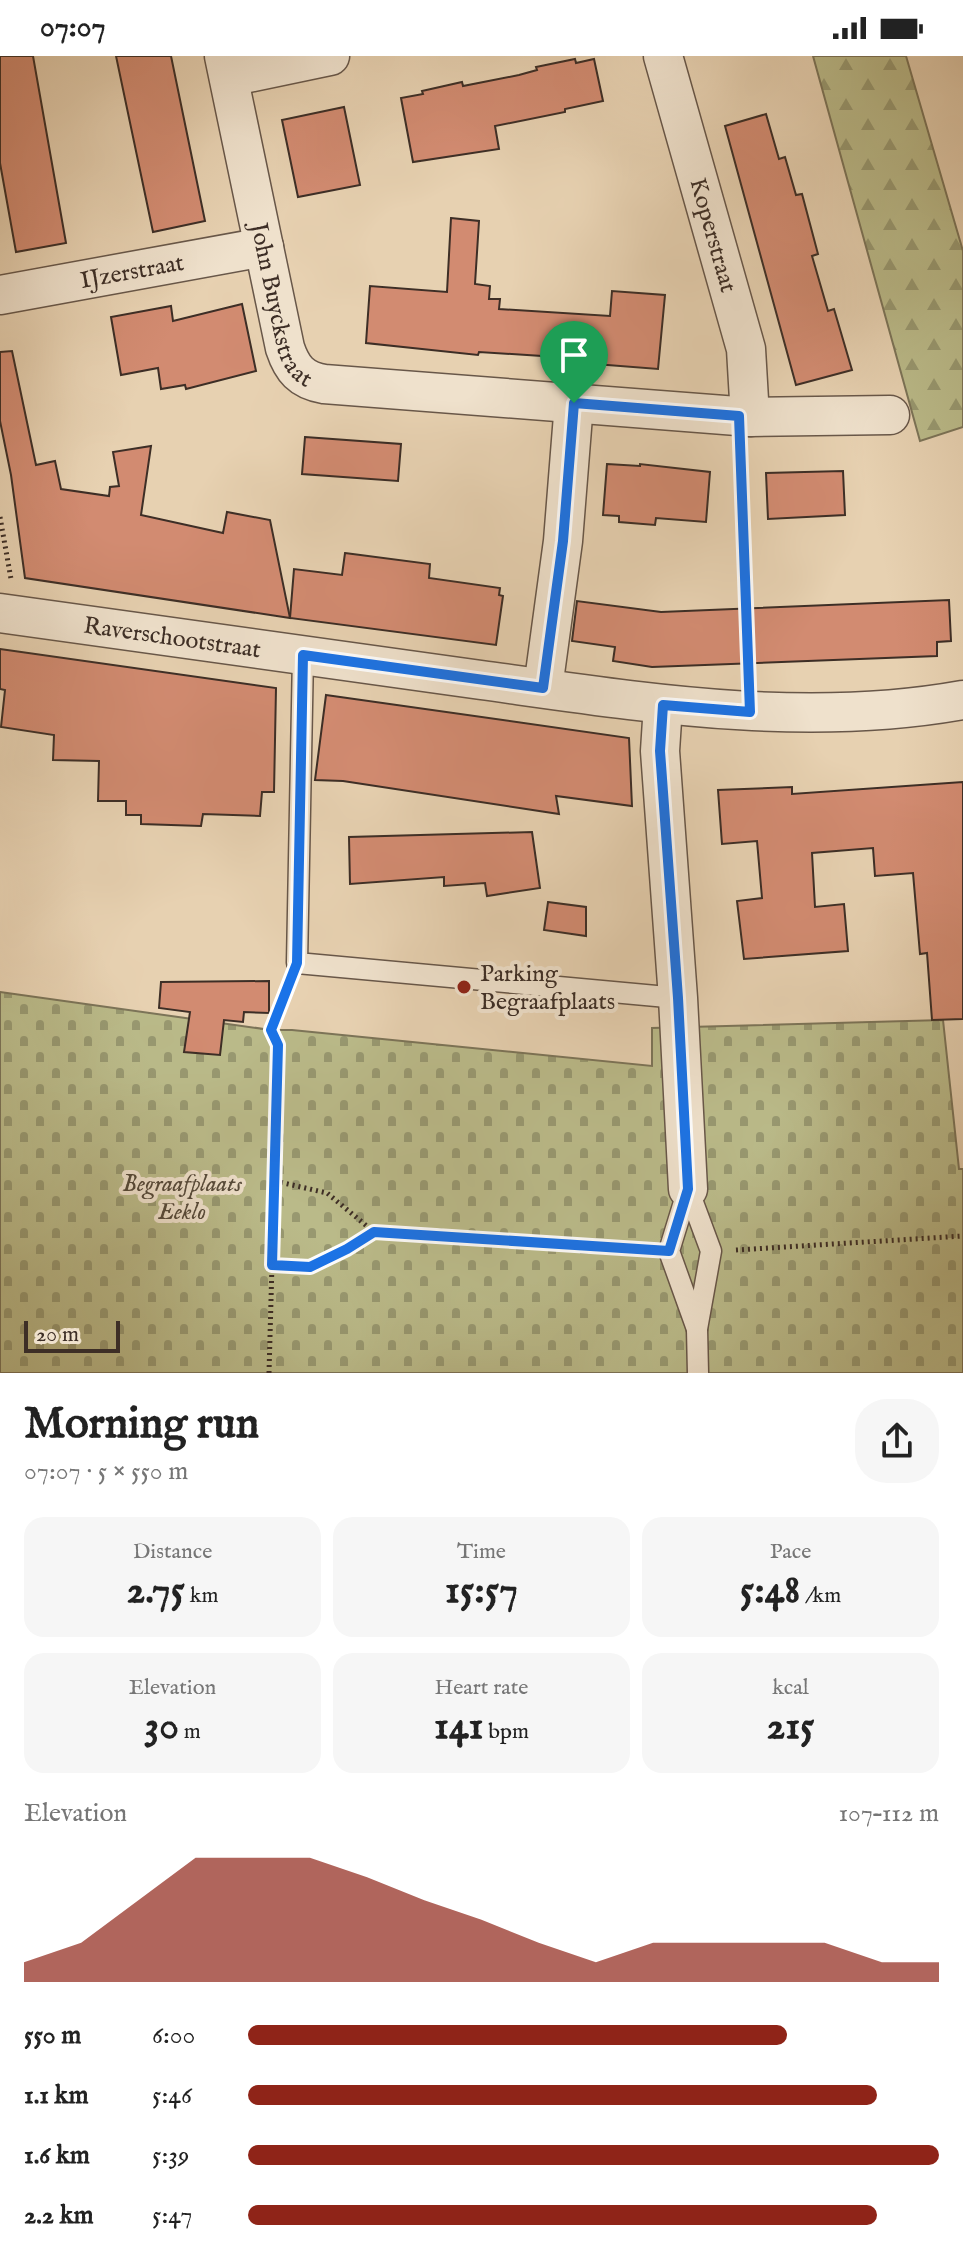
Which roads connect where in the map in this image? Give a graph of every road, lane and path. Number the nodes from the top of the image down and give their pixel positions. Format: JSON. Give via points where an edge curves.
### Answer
{"nodes":[{"id":1,"x":330,"y":56,"type":"edge"},
{"id":2,"x":663,"y":56,"type":"edge"},
{"id":3,"x":227,"y":67,"type":"edge"},
{"id":4,"x":264,"y":247,"type":"junction"},
{"id":5,"x":0,"y":295,"type":"edge"},
{"id":6,"x":574,"y":403,"type":"junction"},
{"id":7,"x":890,"y":415,"type":"dead end"},
{"id":8,"x":744,"y":416,"type":"junction"},
{"id":9,"x":0,"y":517,"type":"edge"},
{"id":10,"x":8,"y":614,"type":"edge"},
{"id":11,"x":303,"y":655,"type":"junction"},
{"id":12,"x":543,"y":688,"type":"junction"},
{"id":13,"x":963,"y":700,"type":"edge"},
{"id":14,"x":663,"y":705,"type":"junction"},
{"id":15,"x":750,"y":712,"type":"junction"},
{"id":16,"x":297,"y":963,"type":"junction"},
{"id":17,"x":678,"y":998,"type":"junction"},
{"id":18,"x":275,"y":1181,"type":"junction"},
{"id":19,"x":688,"y":1189,"type":"junction"},
{"id":20,"x":374,"y":1232,"type":"junction"},
{"id":21,"x":963,"y":1236,"type":"edge"},
{"id":22,"x":669,"y":1251,"type":"junction"},
{"id":23,"x":711,"y":1251,"type":"junction"},
{"id":24,"x":272,"y":1265,"type":"junction"},
{"id":25,"x":697,"y":1329,"type":"junction"},
{"id":26,"x":269,"y":1373,"type":"edge"},
{"id":27,"x":698,"y":1373,"type":"edge"}],
"edges":[{"from":1,"to":3,"type":"street"},
{"from":2,"to":8,"type":"street","name":"Koperstraat","via":[[746,349]]},
{"from":3,"to":4,"type":"street","name":"John Buyckstraat"},
{"from":4,"to":5,"type":"street","name":"IJzerstraat"},
{"from":4,"to":6,"type":"street","name":"John Buyckstraat","via":[[289,360],[306,379]]},
{"from":6,"to":8,"type":"street","name":"John Buyckstraat"},
{"from":6,"to":12,"type":"street"},
{"from":7,"to":8,"type":"street","name":"John Buyckstraat"},
{"from":8,"to":15,"type":"path"},
{"from":9,"to":10,"type":"path"},
{"from":10,"to":11,"type":"street","name":"Raverschootstraat"},
{"from":11,"to":12,"type":"street","name":"Raverschootstraat"},
{"from":11,"to":16,"type":"lane"},
{"from":12,"to":14,"type":"street","name":"Raverschootstraat"},
{"from":13,"to":15,"type":"street","name":"Raverschootstraat","via":[[867,712]]},
{"from":14,"to":15,"type":"street","name":"Raverschootstraat"},
{"from":14,"to":17,"type":"street","via":[[660,751]]},
{"from":16,"to":17,"type":"lane"},
{"from":16,"to":18,"type":"path","via":[[271,1030],[278,1045]]},
{"from":17,"to":19,"type":"street"},
{"from":18,"to":20,"type":"path","via":[[327,1193]]},
{"from":18,"to":24,"type":"path"},
{"from":19,"to":22,"type":"lane"},
{"from":19,"to":23,"type":"lane"},
{"from":20,"to":22,"type":"path"},
{"from":20,"to":24,"type":"path","via":[[310,1267]]},
{"from":21,"to":23,"type":"path"},
{"from":22,"to":25,"type":"lane"},
{"from":23,"to":25,"type":"lane"},
{"from":24,"to":26,"type":"path"},
{"from":25,"to":27,"type":"lane"}]}
